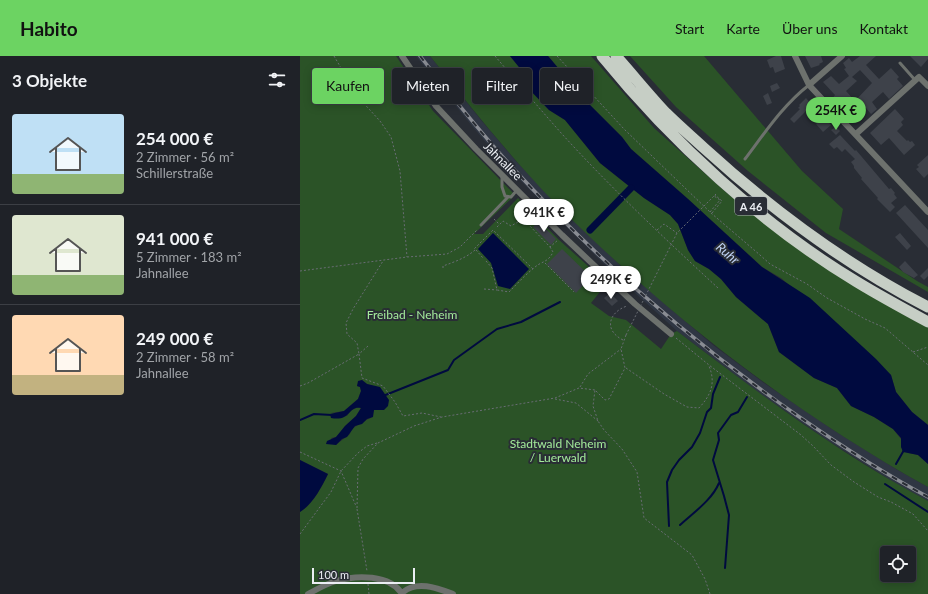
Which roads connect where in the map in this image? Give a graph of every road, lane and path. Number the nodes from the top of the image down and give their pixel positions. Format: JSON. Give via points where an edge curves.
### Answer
{"nodes":[{"id":1,"x":334,"y":56,"type":"edge"},
{"id":2,"x":402,"y":56,"type":"edge"},
{"id":3,"x":495,"y":56,"type":"edge"},
{"id":4,"x":557,"y":56,"type":"edge"},
{"id":5,"x":602,"y":56,"type":"edge"},
{"id":6,"x":616,"y":56,"type":"edge"},
{"id":7,"x":796,"y":56,"type":"edge"},
{"id":8,"x":842,"y":56,"type":"edge"},
{"id":9,"x":900,"y":63,"type":"dead end"},
{"id":10,"x":915,"y":80,"type":"junction"},
{"id":11,"x":809,"y":85,"type":"junction"},
{"id":12,"x":928,"y":86,"type":"edge"},
{"id":13,"x":856,"y":134,"type":"junction"},
{"id":14,"x":745,"y":159,"type":"dead end"},
{"id":15,"x":502,"y":176,"type":"junction"},
{"id":16,"x":517,"y":190,"type":"junction"},
{"id":17,"x":508,"y":198,"type":"junction"},
{"id":18,"x":928,"y":212,"type":"edge"},
{"id":19,"x":711,"y":213,"type":"junction"},
{"id":20,"x":491,"y":216,"type":"junction"},
{"id":21,"x":499,"y":224,"type":"junction"},
{"id":22,"x":481,"y":225,"type":"joint"},
{"id":23,"x":497,"y":227,"type":"dead end"},
{"id":24,"x":656,"y":230,"type":"junction"},
{"id":25,"x":677,"y":233,"type":"junction"},
{"id":26,"x":562,"y":235,"type":"junction"},
{"id":27,"x":550,"y":247,"type":"junction"},
{"id":28,"x":476,"y":250,"type":"junction"},
{"id":29,"x":407,"y":257,"type":"junction"},
{"id":30,"x":483,"y":258,"type":"dead end"},
{"id":31,"x":383,"y":261,"type":"junction"},
{"id":32,"x":486,"y":261,"type":"dead end"},
{"id":33,"x":545,"y":262,"type":"junction"},
{"id":34,"x":443,"y":268,"type":"dead end"},
{"id":35,"x":532,"y":269,"type":"junction"},
{"id":36,"x":300,"y":271,"type":"edge"},
{"id":37,"x":718,"y":288,"type":"dead end"},
{"id":38,"x":484,"y":289,"type":"dead end"},
{"id":39,"x":497,"y":290,"type":"junction"},
{"id":40,"x":574,"y":292,"type":"dead end"},
{"id":41,"x":633,"y":302,"type":"junction"},
{"id":42,"x":928,"y":306,"type":"edge"},
{"id":43,"x":928,"y":322,"type":"edge"},
{"id":44,"x":672,"y":334,"type":"joint"},
{"id":45,"x":624,"y":340,"type":"junction"},
{"id":46,"x":368,"y":346,"type":"dead end"},
{"id":47,"x":928,"y":347,"type":"edge"},
{"id":48,"x":621,"y":349,"type":"junction"},
{"id":49,"x":913,"y":352,"type":"junction"},
{"id":50,"x":359,"y":354,"type":"junction"},
{"id":51,"x":709,"y":365,"type":"junction"},
{"id":52,"x":928,"y":365,"type":"edge"},
{"id":53,"x":625,"y":368,"type":"junction"},
{"id":54,"x":300,"y":386,"type":"edge"},
{"id":55,"x":579,"y":388,"type":"junction"},
{"id":56,"x":595,"y":390,"type":"junction"},
{"id":57,"x":555,"y":398,"type":"junction"},
{"id":58,"x":442,"y":417,"type":"junction"},
{"id":59,"x":598,"y":421,"type":"junction"},
{"id":60,"x":378,"y":443,"type":"junction"},
{"id":61,"x":300,"y":452,"type":"edge"},
{"id":62,"x":341,"y":471,"type":"junction"},
{"id":63,"x":357,"y":508,"type":"junction"},
{"id":64,"x":928,"y":531,"type":"edge"},
{"id":65,"x":300,"y":534,"type":"edge"},
{"id":66,"x":368,"y":578,"type":"junction"},
{"id":67,"x":402,"y":593,"type":"edge"},
{"id":68,"x":308,"y":594,"type":"edge"},
{"id":69,"x":369,"y":594,"type":"edge"},
{"id":70,"x":453,"y":594,"type":"edge"},
{"id":71,"x":710,"y":594,"type":"edge"}],
"edges":[{"from":1,"to":29,"type":"path","via":[[358,97],[380,121],[391,138],[400,171]]},
{"from":2,"to":15,"type":"street","name":"Jahnallee","via":[[436,106]]},
{"from":3,"to":24,"type":"path","via":[[563,134]]},
{"from":4,"to":19,"type":"path","via":[[624,129]]},
{"from":5,"to":43,"type":"highway","number":"A 46","via":[[660,122],[730,188],[771,222],[815,255]]},
{"from":6,"to":42,"type":"highway","number":"A 46","via":[[666,113],[737,179],[805,232],[865,271]]},
{"from":7,"to":11,"type":"street"},
{"from":8,"to":11,"type":"street"},
{"from":9,"to":10,"type":"lane"},
{"from":10,"to":12,"type":"street","via":[[919,77]]},
{"from":10,"to":13,"type":"street"},
{"from":11,"to":13,"type":"street"},
{"from":11,"to":14,"type":"lane","via":[[777,118]]},
{"from":13,"to":18,"type":"street"},
{"from":15,"to":16,"type":"street","name":"Jahnallee"},
{"from":15,"to":17,"type":"lane","via":[[503,193]]},
{"from":16,"to":17,"type":"lane"},
{"from":16,"to":26,"type":"street","name":"Jahnallee"},
{"from":17,"to":20,"type":"lane"},
{"from":19,"to":25,"type":"path","bridge":true,"via":[[720,200],[715,195]]},
{"from":19,"to":49,"type":"path","via":[[770,264],[885,328]]},
{"from":20,"to":21,"type":"path"},
{"from":20,"to":22,"type":"lane"},
{"from":21,"to":23,"type":"path"},
{"from":21,"to":27,"type":"path","via":[[503,221],[511,226],[518,222],[527,223]]},
{"from":22,"to":29,"type":"path","via":[[460,247],[447,254]]},
{"from":24,"to":25,"type":"path","via":[[664,224]]},
{"from":24,"to":37,"type":"path"},
{"from":25,"to":45,"type":"path","bridge":true},
{"from":26,"to":27,"type":"path"},
{"from":26,"to":41,"type":"street","name":"Jahnallee"},
{"from":27,"to":33,"type":"path","via":[[552,254]]},
{"from":28,"to":30,"type":"path"},
{"from":28,"to":34,"type":"path"},
{"from":28,"to":35,"type":"path","via":[[474,249],[493,230]]},
{"from":29,"to":31,"type":"path"},
{"from":31,"to":36,"type":"path"},
{"from":31,"to":50,"type":"path","via":[[346,323],[347,334],[356,343]]},
{"from":32,"to":39,"type":"path","via":[[492,268]]},
{"from":33,"to":35,"type":"path"},
{"from":33,"to":40,"type":"path"},
{"from":35,"to":39,"type":"path","via":[[509,292]]},
{"from":38,"to":39,"type":"path"},
{"from":41,"to":44,"type":"street","name":"Jahnallee"},
{"from":41,"to":45,"type":"path","via":[[619,309],[611,320],[614,334]]},
{"from":44,"to":51,"type":"path"},
{"from":45,"to":48,"type":"path"},
{"from":46,"to":50,"type":"path"},
{"from":47,"to":49,"type":"path"},
{"from":48,"to":53,"type":"path"},
{"from":48,"to":55,"type":"path","via":[[588,374]]},
{"from":49,"to":52,"type":"path"},
{"from":50,"to":54,"type":"path"},
{"from":50,"to":58,"type":"path","via":[[362,378],[383,386],[404,416],[422,412]]},
{"from":51,"to":53,"type":"path","via":[[713,383],[706,400],[699,408],[687,407]]},
{"from":51,"to":64,"type":"path","via":[[801,435],[848,478],[878,497],[913,514]]},
{"from":53,"to":56,"type":"path","via":[[609,399],[605,400]]},
{"from":55,"to":56,"type":"path"},
{"from":55,"to":57,"type":"path"},
{"from":56,"to":59,"type":"path","via":[[593,406]]},
{"from":57,"to":58,"type":"path"},
{"from":57,"to":59,"type":"path","via":[[576,403]]},
{"from":58,"to":60,"type":"path","via":[[414,426]]},
{"from":59,"to":71,"type":"path","via":[[622,449],[637,472],[644,518],[692,555],[706,579]]},
{"from":60,"to":62,"type":"path","via":[[367,446]]},
{"from":60,"to":63,"type":"path","via":[[358,468]]},
{"from":61,"to":62,"type":"path"},
{"from":62,"to":63,"type":"path"},
{"from":62,"to":65,"type":"path","via":[[331,492]]},
{"from":63,"to":66,"type":"path"},
{"from":66,"to":67,"type":"street","via":[[392,584]]},
{"from":66,"to":68,"type":"street","via":[[337,581]]},
{"from":66,"to":69,"type":"path"},
{"from":67,"to":70,"type":"street","via":[[416,586]]}]}
